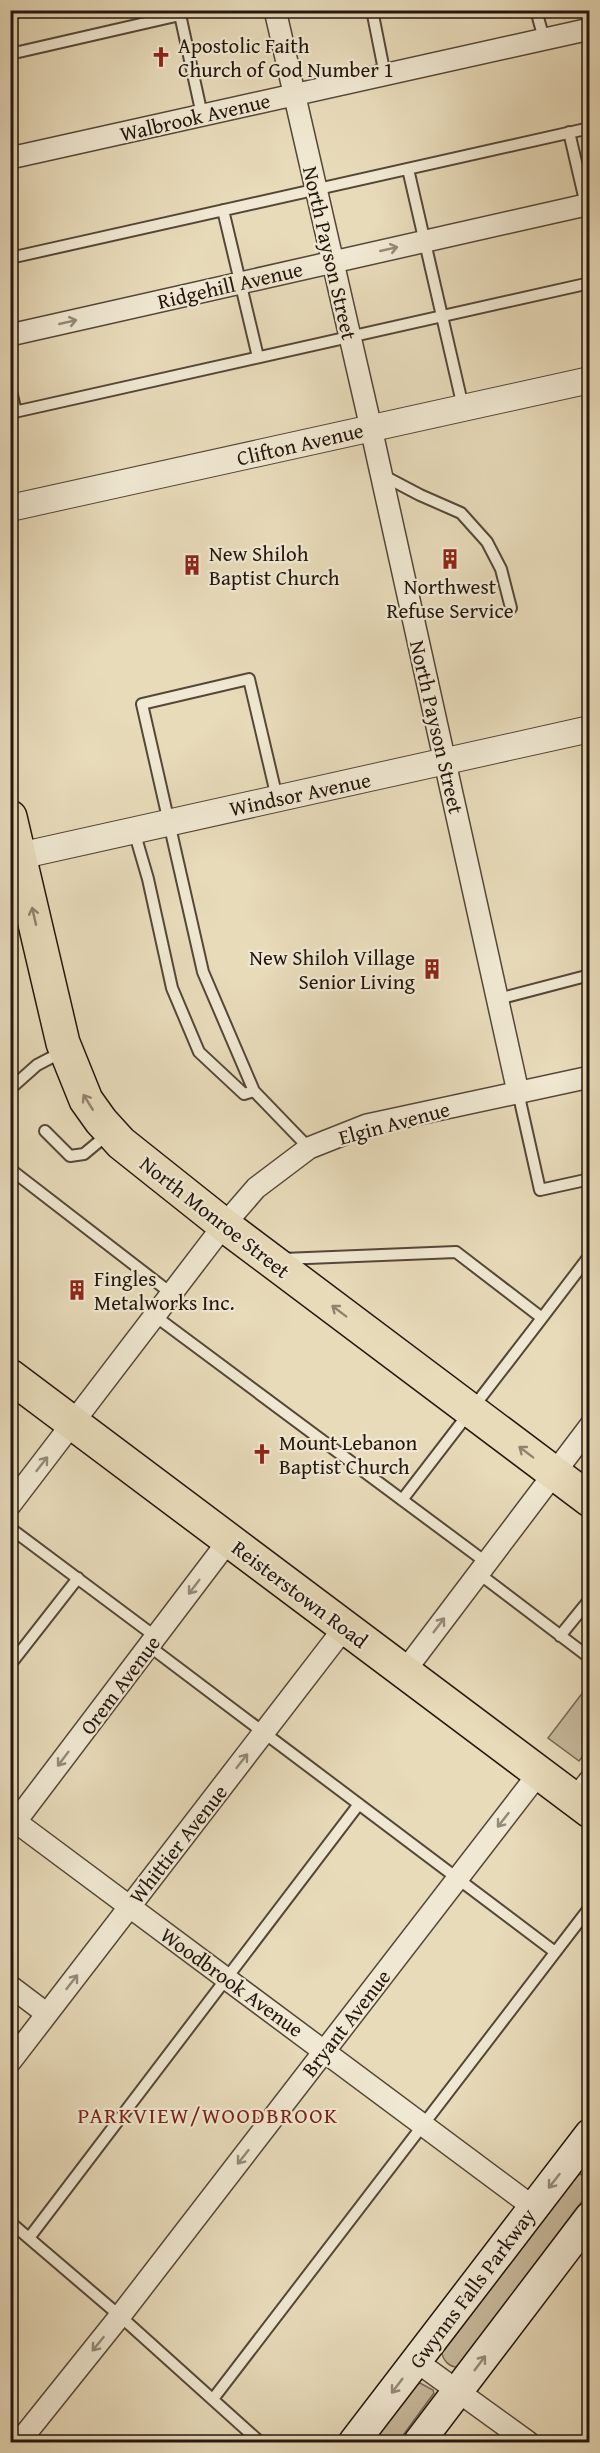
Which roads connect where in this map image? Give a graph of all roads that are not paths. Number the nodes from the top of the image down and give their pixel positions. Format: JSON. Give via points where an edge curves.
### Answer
{"nodes":[{"id":1,"x":275,"y":10,"type":"edge"},
{"id":2,"x":372,"y":10,"type":"edge"},
{"id":3,"x":536,"y":10,"type":"edge"},
{"id":4,"x":180,"y":13,"type":"edge"},
{"id":5,"x":590,"y":29,"type":"edge"},
{"id":6,"x":543,"y":39,"type":"junction"},
{"id":7,"x":10,"y":54,"type":"edge"},
{"id":8,"x":385,"y":75,"type":"junction"},
{"id":9,"x":294,"y":95,"type":"junction"},
{"id":10,"x":202,"y":115,"type":"junction"},
{"id":11,"x":590,"y":128,"type":"edge"},
{"id":12,"x":569,"y":132,"type":"junction"},
{"id":13,"x":10,"y":158,"type":"edge"},
{"id":14,"x":408,"y":169,"type":"junction"},
{"id":15,"x":316,"y":189,"type":"junction"},
{"id":16,"x":223,"y":210,"type":"junction"},
{"id":17,"x":588,"y":210,"type":"edge"},
{"id":18,"x":425,"y":241,"type":"junction"},
{"id":19,"x":10,"y":258,"type":"edge"},
{"id":20,"x":332,"y":262,"type":"junction"},
{"id":21,"x":240,"y":283,"type":"junction"},
{"id":22,"x":590,"y":283,"type":"edge"},
{"id":23,"x":442,"y":316,"type":"junction"},
{"id":24,"x":10,"y":335,"type":"edge"},
{"id":25,"x":350,"y":337,"type":"junction"},
{"id":26,"x":258,"y":357,"type":"junction"},
{"id":27,"x":590,"y":380,"type":"edge"},
{"id":28,"x":10,"y":387,"type":"edge"},
{"id":29,"x":463,"y":408,"type":"junction"},
{"id":30,"x":13,"y":412,"type":"edge"},
{"id":31,"x":371,"y":428,"type":"junction"},
{"id":32,"x":381,"y":475,"type":"junction"},
{"id":33,"x":10,"y":508,"type":"edge"},
{"id":34,"x":511,"y":608,"type":"dead end"},
{"id":35,"x":590,"y":729,"type":"edge"},
{"id":36,"x":445,"y":762,"type":"junction"},
{"id":37,"x":277,"y":799,"type":"junction"},
{"id":38,"x":10,"y":817,"type":"edge"},
{"id":39,"x":170,"y":823,"type":"junction"},
{"id":40,"x":134,"y":831,"type":"junction"},
{"id":41,"x":15,"y":857,"type":"edge"},
{"id":42,"x":590,"y":975,"type":"edge"},
{"id":43,"x":498,"y":999,"type":"junction"},
{"id":44,"x":65,"y":1051,"type":"junction"},
{"id":45,"x":590,"y":1077,"type":"edge"},
{"id":46,"x":10,"y":1089,"type":"edge"},
{"id":47,"x":254,"y":1091,"type":"junction"},
{"id":48,"x":518,"y":1092,"type":"junction"},
{"id":49,"x":45,"y":1131,"type":"dead end"},
{"id":50,"x":110,"y":1132,"type":"junction"},
{"id":51,"x":309,"y":1148,"type":"junction"},
{"id":52,"x":10,"y":1169,"type":"edge"},
{"id":53,"x":590,"y":1179,"type":"edge"},
{"id":54,"x":224,"y":1225,"type":"junction"},
{"id":55,"x":590,"y":1255,"type":"edge"},
{"id":56,"x":271,"y":1260,"type":"junction"},
{"id":57,"x":172,"y":1294,"type":"junction"},
{"id":58,"x":155,"y":1316,"type":"junction"},
{"id":59,"x":542,"y":1318,"type":"junction"},
{"id":60,"x":23,"y":1385,"type":"edge"},
{"id":61,"x":471,"y":1411,"type":"junction"},
{"id":62,"x":74,"y":1424,"type":"junction"},
{"id":63,"x":590,"y":1426,"type":"edge"},
{"id":64,"x":554,"y":1472,"type":"junction"},
{"id":65,"x":402,"y":1500,"type":"junction"},
{"id":66,"x":590,"y":1500,"type":"edge"},
{"id":67,"x":10,"y":1505,"type":"edge"},
{"id":68,"x":10,"y":1528,"type":"edge"},
{"id":69,"x":229,"y":1540,"type":"junction"},
{"id":70,"x":482,"y":1568,"type":"junction"},
{"id":71,"x":78,"y":1578,"type":"junction"},
{"id":72,"x":590,"y":1599,"type":"edge"},
{"id":73,"x":345,"y":1627,"type":"junction"},
{"id":74,"x":560,"y":1636,"type":"junction"},
{"id":75,"x":152,"y":1642,"type":"junction"},
{"id":76,"x":590,"y":1658,"type":"edge"},
{"id":77,"x":10,"y":1665,"type":"edge"},
{"id":78,"x":404,"y":1672,"type":"junction"},
{"id":79,"x":264,"y":1733,"type":"junction"},
{"id":80,"x":539,"y":1773,"type":"junction"},
{"id":81,"x":584,"y":1797,"type":"edge"},
{"id":82,"x":358,"y":1804,"type":"junction"},
{"id":83,"x":13,"y":1825,"type":"edge"},
{"id":84,"x":458,"y":1879,"type":"junction"},
{"id":85,"x":130,"y":1907,"type":"junction"},
{"id":86,"x":590,"y":1907,"type":"edge"},
{"id":87,"x":555,"y":1952,"type":"junction"},
{"id":88,"x":227,"y":1978,"type":"junction"},
{"id":89,"x":10,"y":1986,"type":"edge"},
{"id":90,"x":47,"y":2014,"type":"junction"},
{"id":91,"x":325,"y":2050,"type":"junction"},
{"id":92,"x":10,"y":2062,"type":"edge"},
{"id":93,"x":423,"y":2124,"type":"junction"},
{"id":94,"x":585,"y":2150,"type":"edge"},
{"id":95,"x":533,"y":2207,"type":"junction"},
{"id":96,"x":590,"y":2217,"type":"edge"},
{"id":97,"x":10,"y":2222,"type":"edge"},
{"id":98,"x":29,"y":2238,"type":"junction"},
{"id":99,"x":120,"y":2316,"type":"junction"},
{"id":100,"x":416,"y":2361,"type":"junction"},
{"id":101,"x":459,"y":2390,"type":"junction"},
{"id":102,"x":213,"y":2400,"type":"junction"},
{"id":103,"x":19,"y":2442,"type":"edge"},
{"id":104,"x":260,"y":2442,"type":"edge"},
{"id":105,"x":354,"y":2442,"type":"edge"},
{"id":106,"x":419,"y":2442,"type":"edge"},
{"id":107,"x":528,"y":2442,"type":"edge"}],
"edges":[{"from":1,"to":9,"type":"street","name":"North Payson Street"},
{"from":2,"to":8,"type":"lane"},
{"from":3,"to":6,"type":"lane"},
{"from":4,"to":7,"type":"lane"},
{"from":4,"to":10,"type":"lane"},
{"from":5,"to":6,"type":"street","name":"Walbrook Avenue"},
{"from":6,"to":8,"type":"street","name":"Walbrook Avenue"},
{"from":8,"to":9,"type":"street","name":"Walbrook Avenue"},
{"from":9,"to":10,"type":"street","name":"Walbrook Avenue"},
{"from":9,"to":15,"type":"street","name":"North Payson Street"},
{"from":10,"to":13,"type":"street","name":"Walbrook Avenue"},
{"from":11,"to":12,"type":"lane"},
{"from":12,"to":14,"type":"lane"},
{"from":12,"to":17,"type":"lane"},
{"from":14,"to":15,"type":"lane"},
{"from":14,"to":18,"type":"lane"},
{"from":15,"to":16,"type":"lane"},
{"from":15,"to":20,"type":"street","name":"North Payson Street"},
{"from":16,"to":19,"type":"lane"},
{"from":16,"to":21,"type":"lane"},
{"from":17,"to":18,"type":"street","name":"Ridgehill Avenue"},
{"from":20,"to":18,"type":"street","name":"Ridgehill Avenue","one_way":true},
{"from":18,"to":23,"type":"lane"},
{"from":20,"to":21,"type":"street","name":"Ridgehill Avenue"},
{"from":20,"to":25,"type":"street","name":"North Payson Street"},
{"from":24,"to":21,"type":"street","name":"Ridgehill Avenue","one_way":true},
{"from":21,"to":26,"type":"lane"},
{"from":22,"to":23,"type":"lane"},
{"from":23,"to":25,"type":"lane"},
{"from":23,"to":29,"type":"lane"},
{"from":25,"to":26,"type":"lane"},
{"from":25,"to":31,"type":"street","name":"North Payson Street"},
{"from":26,"to":30,"type":"lane"},
{"from":27,"to":29,"type":"street","name":"Clifton Avenue"},
{"from":28,"to":30,"type":"lane"},
{"from":29,"to":31,"type":"street","name":"Clifton Avenue"},
{"from":31,"to":32,"type":"street","name":"North Payson Street"},
{"from":31,"to":33,"type":"street","name":"Clifton Avenue"},
{"from":32,"to":34,"type":"lane","via":[[461,513],[488,542],[501,569]]},
{"from":32,"to":36,"type":"street","name":"North Payson Street"},
{"from":35,"to":36,"type":"street","name":"Windsor Avenue"},
{"from":36,"to":37,"type":"street","name":"Windsor Avenue"},
{"from":36,"to":43,"type":"street","name":"North Payson Street"},
{"from":37,"to":39,"type":"street","name":"Windsor Avenue"},
{"from":37,"to":39,"type":"lane","via":[[249,679],[142,704]]},
{"from":38,"to":41,"type":"main road","name":"North Monroe Street"},
{"from":39,"to":40,"type":"street","name":"Windsor Avenue"},
{"from":39,"to":47,"type":"lane","via":[[204,972]]},
{"from":40,"to":41,"type":"street","name":"Windsor Avenue"},
{"from":40,"to":47,"type":"lane","via":[[172,988],[199,1052],[244,1094]]},
{"from":44,"to":41,"type":"main road","name":"North Monroe Street","one_way":true},
{"from":42,"to":43,"type":"lane"},
{"from":43,"to":48,"type":"street","name":"North Payson Street"},
{"from":44,"to":46,"type":"lane","via":[[37,1065]]},
{"from":50,"to":44,"type":"main road","name":"North Monroe Street","one_way":true,"via":[[86,1100]]},
{"from":45,"to":48,"type":"street","name":"Elgin Avenue"},
{"from":47,"to":51,"type":"lane"},
{"from":48,"to":51,"type":"street","name":"Elgin Avenue","via":[[367,1125]]},
{"from":48,"to":53,"type":"lane","via":[[540,1190]]},
{"from":49,"to":50,"type":"lane","via":[[70,1156],[84,1154]]},
{"from":50,"to":54,"type":"main road","name":"North Monroe Street"},
{"from":51,"to":54,"type":"street","name":"Elgin Avenue","via":[[256,1188]]},
{"from":52,"to":57,"type":"lane"},
{"from":54,"to":56,"type":"main road","name":"North Monroe Street"},
{"from":54,"to":57,"type":"street","name":"Elgin Avenue"},
{"from":55,"to":59,"type":"lane"},
{"from":56,"to":59,"type":"lane","via":[[456,1251]]},
{"from":61,"to":56,"type":"main road","name":"North Monroe Street","one_way":true},
{"from":57,"to":58,"type":"street","name":"Elgin Avenue"},
{"from":58,"to":62,"type":"street","name":"Elgin Avenue"},
{"from":58,"to":65,"type":"lane"},
{"from":59,"to":61,"type":"lane"},
{"from":60,"to":62,"type":"main road","name":"Reisterstown Road"},
{"from":64,"to":61,"type":"main road","name":"North Monroe Street","one_way":true},
{"from":61,"to":65,"type":"lane"},
{"from":67,"to":62,"type":"street","name":"Elgin Avenue","one_way":true},
{"from":62,"to":69,"type":"main road","name":"Reisterstown Road"},
{"from":63,"to":64,"type":"street"},
{"from":64,"to":66,"type":"main road","name":"North Monroe Street"},
{"from":64,"to":70,"type":"street"},
{"from":65,"to":70,"type":"lane"},
{"from":68,"to":71,"type":"lane"},
{"from":69,"to":73,"type":"main road","name":"Reisterstown Road"},
{"from":69,"to":75,"type":"street","name":"Orem Avenue","one_way":true},
{"from":70,"to":74,"type":"lane"},
{"from":78,"to":70,"type":"street","one_way":true},
{"from":71,"to":75,"type":"lane"},
{"from":71,"to":77,"type":"lane"},
{"from":72,"to":74,"type":"lane"},
{"from":73,"to":78,"type":"main road","name":"Reisterstown Road"},
{"from":73,"to":79,"type":"street","name":"Whittier Avenue"},
{"from":74,"to":76,"type":"lane"},
{"from":75,"to":79,"type":"lane"},
{"from":75,"to":83,"type":"street","name":"Orem Avenue","one_way":true},
{"from":78,"to":80,"type":"main road","name":"Reisterstown Road"},
{"from":79,"to":82,"type":"lane"},
{"from":85,"to":79,"type":"street","name":"Whittier Avenue","one_way":true},
{"from":80,"to":81,"type":"main road","name":"Reisterstown Road"},
{"from":80,"to":84,"type":"street","name":"Bryant Avenue","one_way":true},
{"from":82,"to":84,"type":"lane"},
{"from":82,"to":88,"type":"lane"},
{"from":83,"to":85,"type":"street","name":"Woodbrook Avenue"},
{"from":84,"to":87,"type":"lane"},
{"from":84,"to":91,"type":"street","name":"Bryant Avenue"},
{"from":85,"to":88,"type":"street","name":"Woodbrook Avenue"},
{"from":90,"to":85,"type":"street","name":"Whittier Avenue","one_way":true},
{"from":86,"to":87,"type":"lane"},
{"from":87,"to":93,"type":"lane"},
{"from":88,"to":91,"type":"street","name":"Woodbrook Avenue"},
{"from":88,"to":98,"type":"lane"},
{"from":89,"to":90,"type":"street"},
{"from":90,"to":92,"type":"street","name":"Whittier Avenue"},
{"from":91,"to":93,"type":"street","name":"Woodbrook Avenue"},
{"from":91,"to":99,"type":"street","name":"Bryant Avenue","one_way":true},
{"from":93,"to":95,"type":"street","name":"Woodbrook Avenue"},
{"from":93,"to":102,"type":"lane"},
{"from":94,"to":95,"type":"main road","name":"Gwynns Falls Parkway","one_way":true},
{"from":95,"to":100,"type":"main road","name":"Gwynns Falls Parkway"},
{"from":101,"to":96,"type":"main road","one_way":true},
{"from":97,"to":98,"type":"lane"},
{"from":98,"to":99,"type":"lane"},
{"from":99,"to":102,"type":"lane"},
{"from":99,"to":103,"type":"street","name":"Bryant Avenue","one_way":true},
{"from":100,"to":101,"type":"street"},
{"from":100,"to":105,"type":"main road","name":"Gwynns Falls Parkway","one_way":true},
{"from":101,"to":106,"type":"main road"},
{"from":101,"to":107,"type":"street"},
{"from":102,"to":104,"type":"lane"}]}
